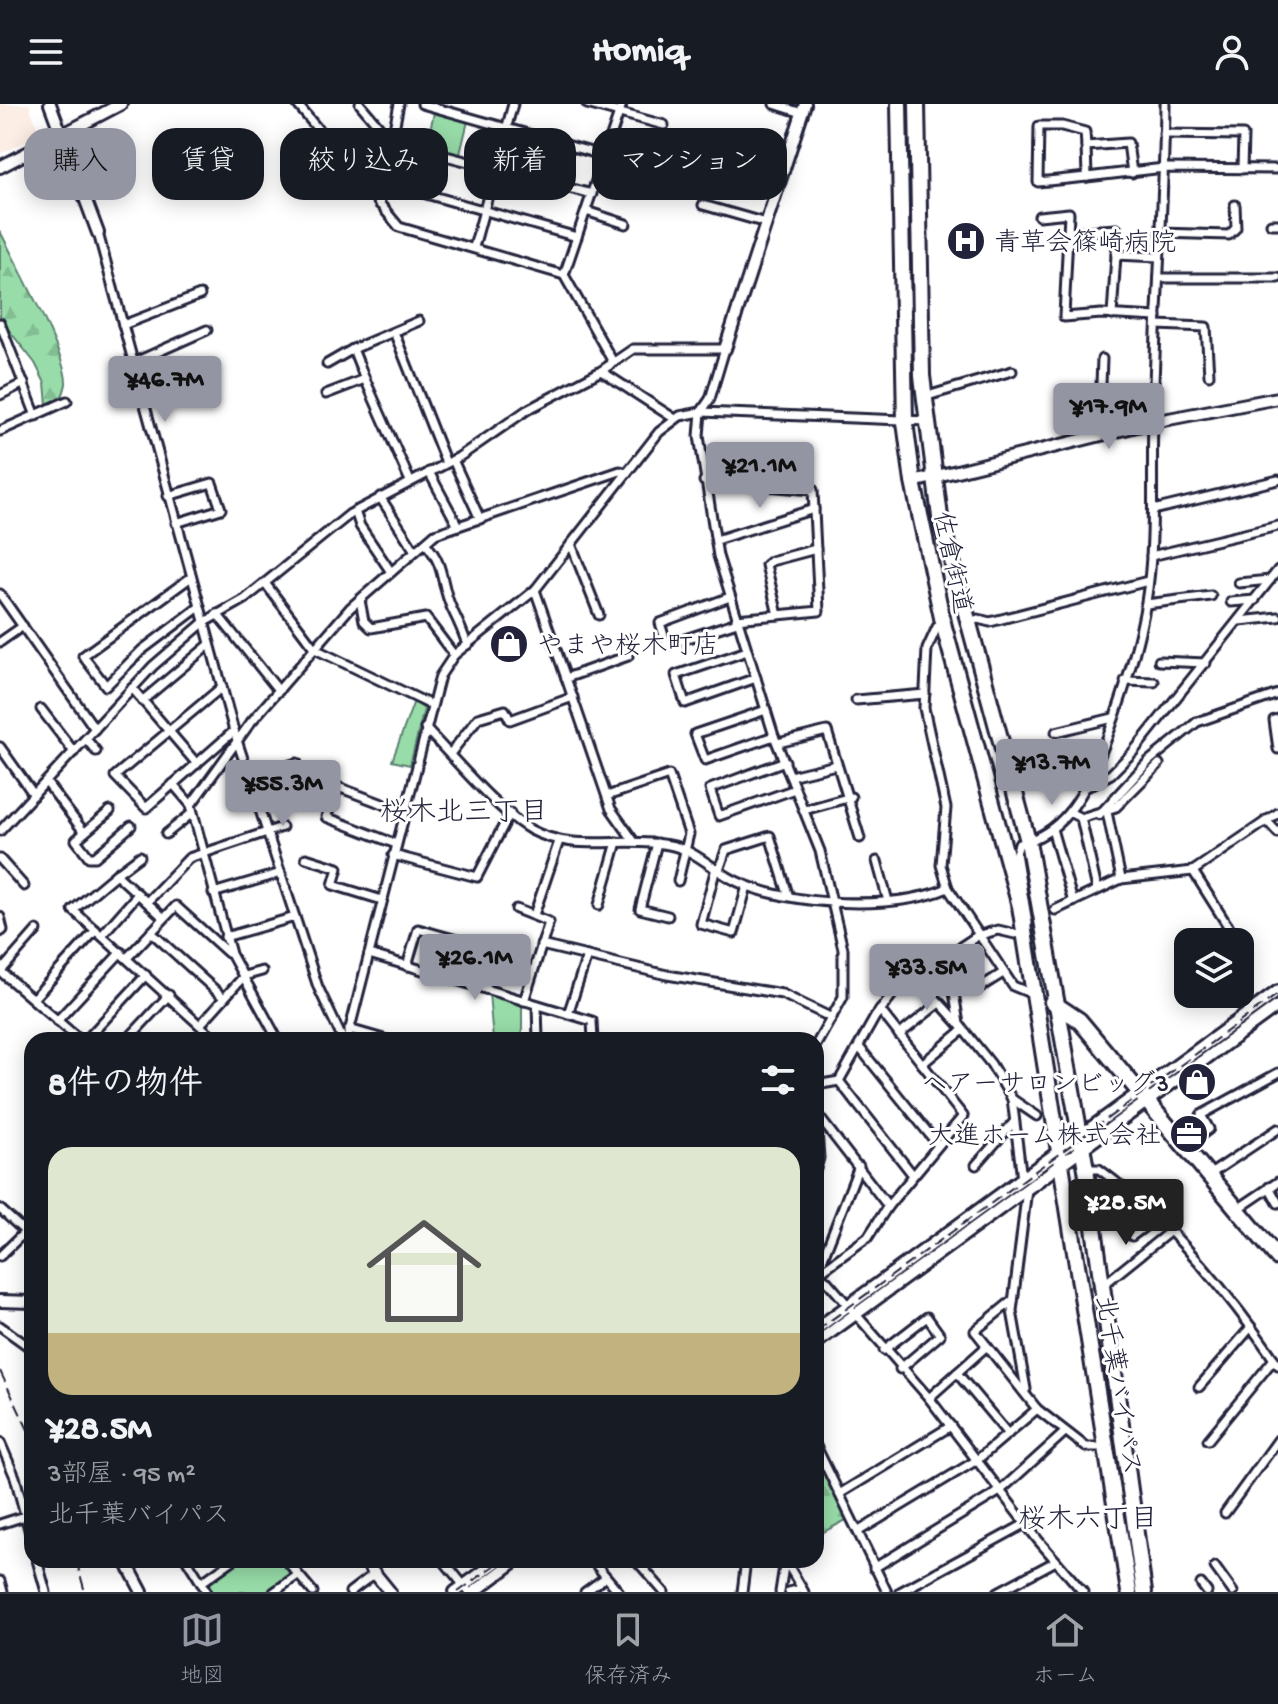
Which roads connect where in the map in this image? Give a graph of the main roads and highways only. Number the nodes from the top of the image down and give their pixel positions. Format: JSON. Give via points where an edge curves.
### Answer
{"nodes":[{"id":1,"x":899,"y":104,"type":"edge"},
{"id":2,"x":917,"y":104,"type":"edge"},
{"id":3,"x":1037,"y":996,"type":"junction"},
{"id":4,"x":1058,"y":1004,"type":"junction"},
{"id":5,"x":1278,"y":1258,"type":"edge"},
{"id":6,"x":1129,"y":1592,"type":"edge"},
{"id":7,"x":1144,"y":1592,"type":"edge"}],
"edges":[{"from":1,"to":3,"type":"highway","name":"佐倉街道","via":[[905,422],[913,482],[944,627],[1010,862],[1021,938]]},
{"from":2,"to":4,"type":"highway","name":"佐倉街道","via":[[924,397],[940,517],[1028,841]]},
{"from":3,"to":4,"type":"highway"},
{"from":3,"to":6,"type":"highway","name":"北千葉バイパス"},
{"from":4,"to":5,"type":"highway","via":[[1079,1020]]},
{"from":4,"to":7,"type":"highway","name":"北千葉バイパス"}]}
